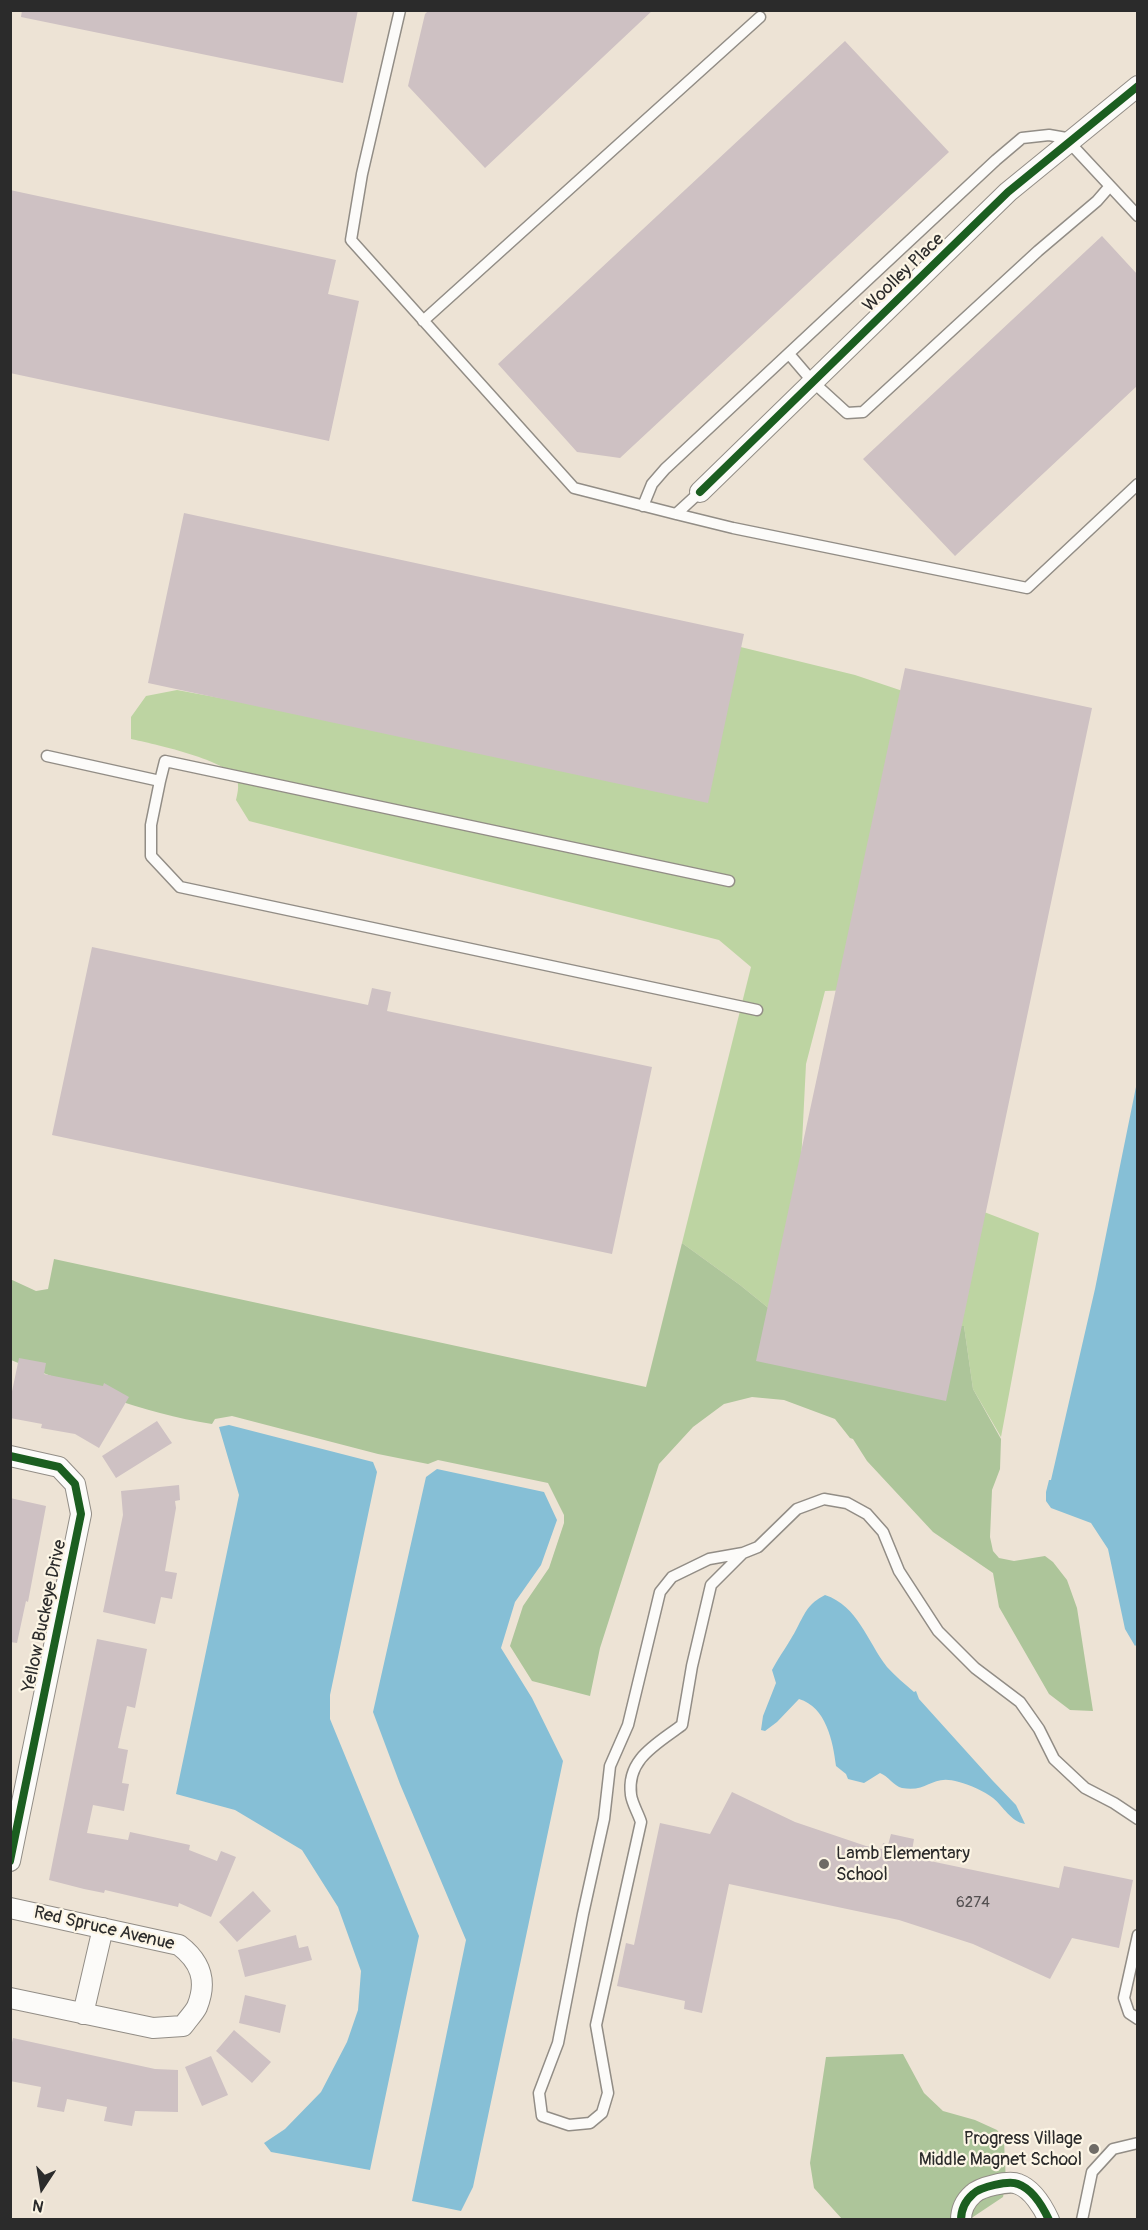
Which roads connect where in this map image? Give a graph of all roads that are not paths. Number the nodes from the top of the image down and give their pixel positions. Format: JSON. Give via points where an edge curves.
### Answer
{"nodes":[{"id":1,"x":400,"y":10,"type":"edge"},
{"id":2,"x":760,"y":17,"type":"dead end"},
{"id":3,"x":1137,"y":86,"type":"edge"},
{"id":4,"x":1071,"y":141,"type":"junction"},
{"id":5,"x":1110,"y":186,"type":"junction"},
{"id":6,"x":1137,"y":216,"type":"edge"},
{"id":7,"x":423,"y":321,"type":"junction"},
{"id":8,"x":789,"y":354,"type":"junction"},
{"id":9,"x":813,"y":382,"type":"junction"},
{"id":10,"x":1137,"y":484,"type":"edge"},
{"id":11,"x":700,"y":492,"type":"joint"},
{"id":12,"x":644,"y":506,"type":"junction"},
{"id":13,"x":676,"y":514,"type":"junction"},
{"id":14,"x":47,"y":756,"type":"dead end"},
{"id":15,"x":160,"y":781,"type":"junction"},
{"id":16,"x":729,"y":881,"type":"dead end"},
{"id":17,"x":757,"y":1010,"type":"dead end"},
{"id":18,"x":10,"y":1456,"type":"edge"},
{"id":19,"x":743,"y":1553,"type":"junction"},
{"id":20,"x":1137,"y":1820,"type":"edge"},
{"id":21,"x":10,"y":1861,"type":"edge"},
{"id":22,"x":10,"y":1908,"type":"edge"},
{"id":23,"x":103,"y":1928,"type":"junction"},
{"id":24,"x":1137,"y":1935,"type":"edge"},
{"id":25,"x":10,"y":1998,"type":"edge"},
{"id":26,"x":83,"y":2014,"type":"junction"},
{"id":27,"x":1137,"y":2019,"type":"edge"},
{"id":28,"x":1137,"y":2144,"type":"edge"},
{"id":29,"x":961,"y":2220,"type":"edge"},
{"id":30,"x":1048,"y":2220,"type":"edge"},
{"id":31,"x":1082,"y":2220,"type":"edge"}],
"edges":[{"from":1,"to":7,"type":"lane","via":[[351,240]]},
{"from":2,"to":7,"type":"lane"},
{"from":3,"to":4,"type":"street","name":"Woolley Place"},
{"from":4,"to":5,"type":"lane"},
{"from":4,"to":8,"type":"lane","via":[[1049,135],[1022,138]]},
{"from":4,"to":9,"type":"street","name":"Woolley Place","via":[[1008,192]]},
{"from":5,"to":6,"type":"lane"},
{"from":5,"to":9,"type":"lane","via":[[863,412],[847,413]]},
{"from":7,"to":12,"type":"lane","via":[[574,488]]},
{"from":8,"to":9,"type":"lane"},
{"from":8,"to":12,"type":"lane","via":[[665,469],[652,484]]},
{"from":9,"to":11,"type":"street","name":"Woolley Place"},
{"from":10,"to":13,"type":"lane","via":[[1027,588]]},
{"from":11,"to":13,"type":"lane"},
{"from":12,"to":13,"type":"lane"},
{"from":14,"to":15,"type":"lane"},
{"from":15,"to":16,"type":"lane","via":[[165,761]]},
{"from":15,"to":17,"type":"lane","via":[[151,825],[152,856],[180,887]]},
{"from":18,"to":21,"type":"street","name":"Yellow Buckeye Drive","via":[[59,1467],[75,1484],[81,1514]]},
{"from":19,"to":19,"type":"lane","via":[[709,1559],[672,1577],[660,1592],[628,1725],[610,1766],[604,1819],[558,2043],[539,2093],[542,2116],[569,2125],[590,2123],[602,2112],[608,2094],[596,2025],[641,1822],[631,1795],[633,1769],[643,1754],[682,1725],[711,1585]]},
{"from":19,"to":20,"type":"lane","via":[[758,1547],[797,1509],[824,1499],[847,1503],[867,1514],[883,1532],[899,1571],[938,1631],[975,1668],[1020,1702],[1054,1760],[1085,1788]]},
{"from":22,"to":23,"type":"street","name":"Red Spruce Avenue"},
{"from":23,"to":26,"type":"street"},
{"from":23,"to":26,"type":"street","name":"Red Spruce Avenue","via":[[179,1945],[193,1955],[203,1978],[197,2007],[183,2026],[153,2028]]},
{"from":24,"to":27,"type":"lane","via":[[1124,1998],[1129,2013]]},
{"from":25,"to":26,"type":"street","name":"Red Spruce Avenue"},
{"from":28,"to":31,"type":"lane","via":[[1113,2149],[1092,2172]]},
{"from":29,"to":30,"type":"street","via":[[962,2210],[974,2192],[1004,2182],[1018,2184],[1042,2203]]}]}
